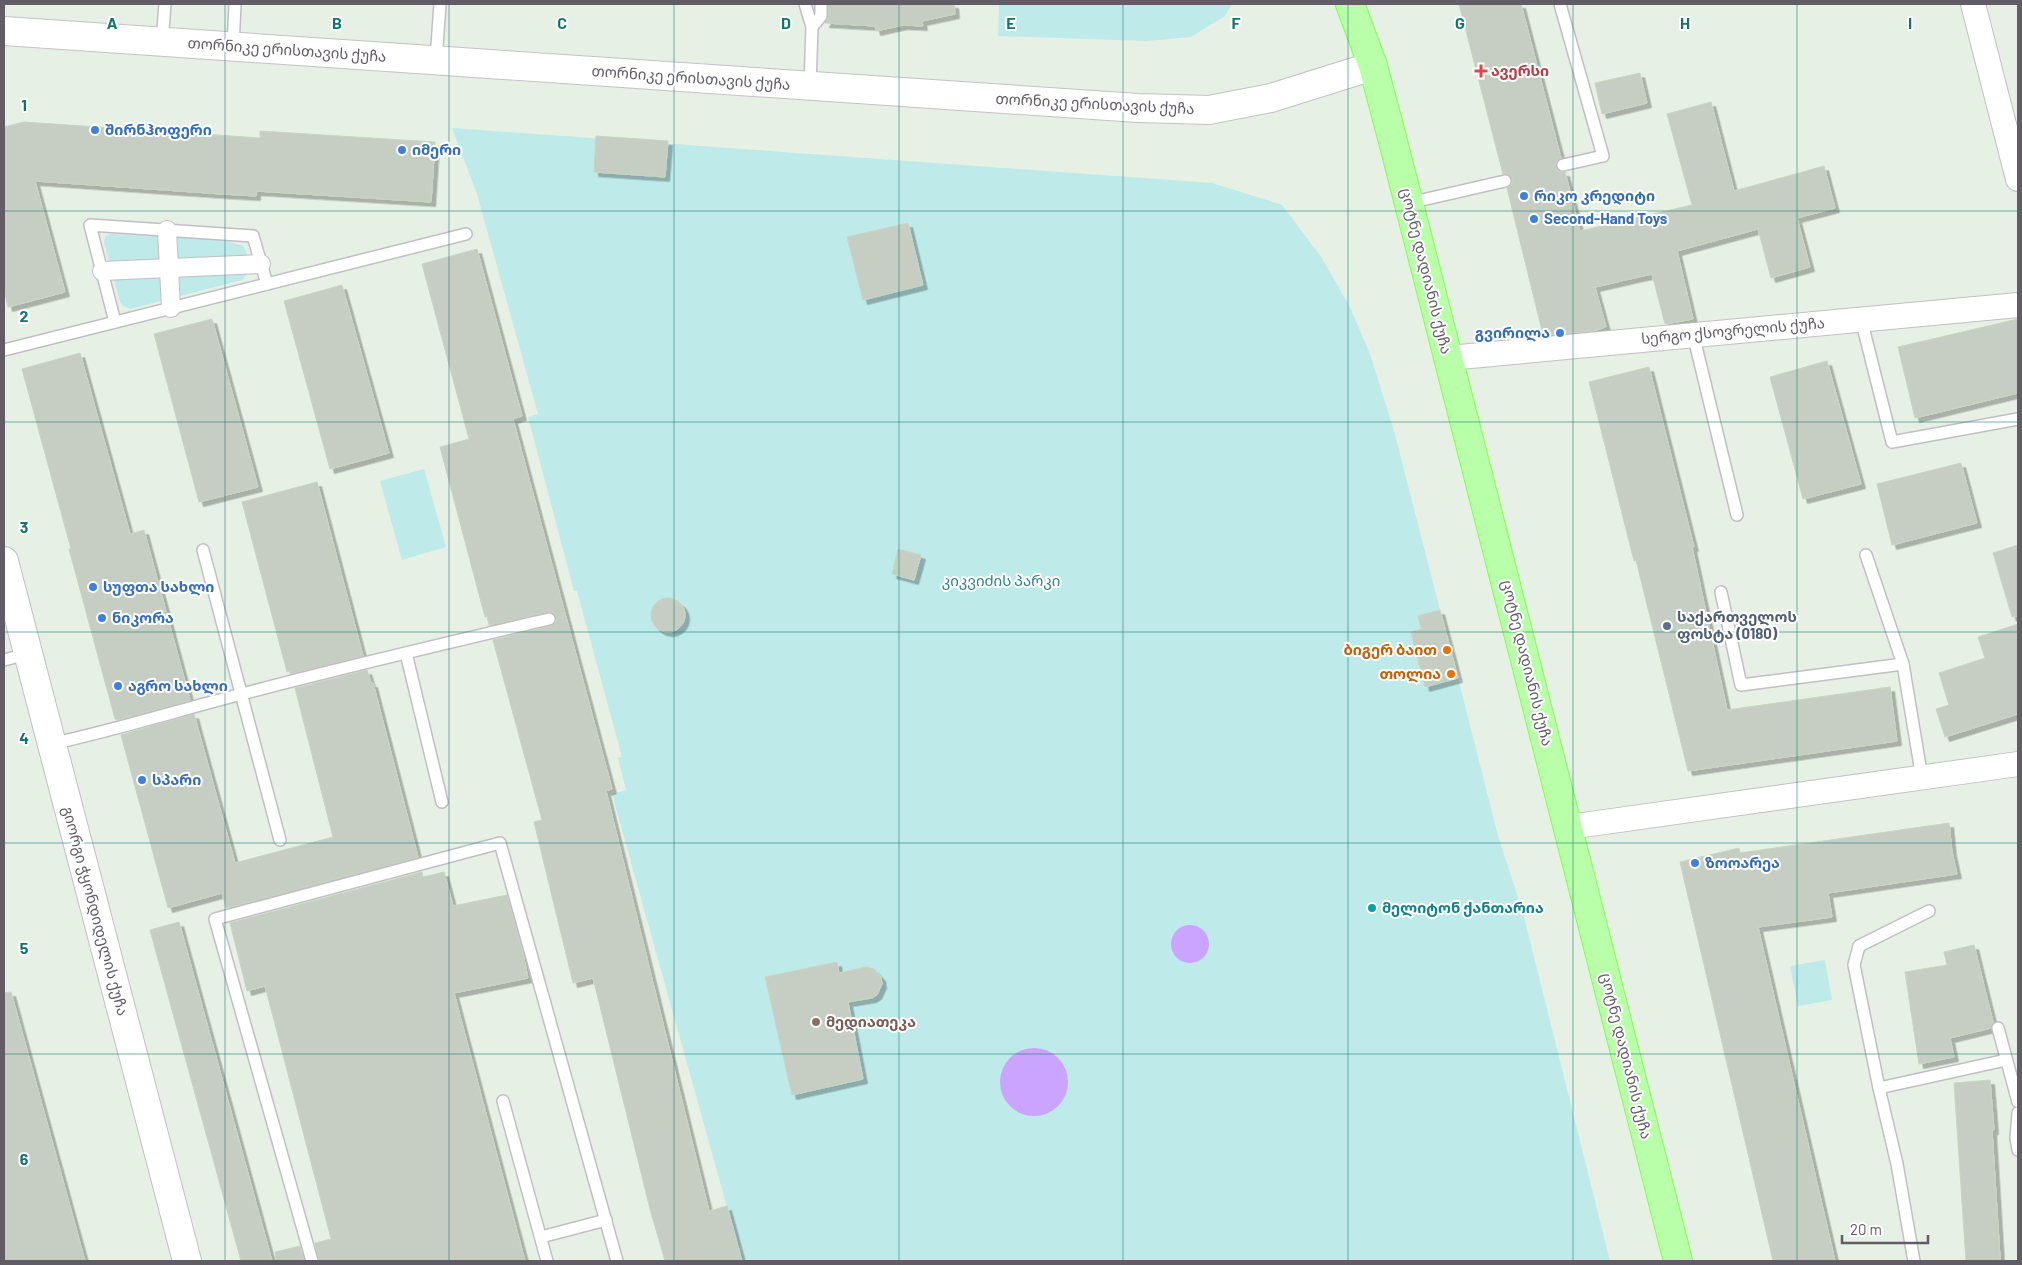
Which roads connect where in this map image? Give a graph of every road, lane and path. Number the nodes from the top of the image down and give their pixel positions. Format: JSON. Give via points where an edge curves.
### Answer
{"nodes":[{"id":1,"x":164,"y":4,"type":"edge"},
{"id":2,"x":235,"y":4,"type":"edge"},
{"id":3,"x":440,"y":4,"type":"edge"},
{"id":4,"x":805,"y":4,"type":"edge"},
{"id":5,"x":822,"y":4,"type":"edge"},
{"id":6,"x":1350,"y":4,"type":"edge"},
{"id":7,"x":1370,"y":4,"type":"edge"},
{"id":8,"x":1560,"y":4,"type":"edge"},
{"id":9,"x":1973,"y":4,"type":"edge"},
{"id":10,"x":812,"y":27,"type":"junction"},
{"id":11,"x":4,"y":31,"type":"edge"},
{"id":12,"x":162,"y":42,"type":"junction"},
{"id":13,"x":233,"y":47,"type":"junction"},
{"id":14,"x":436,"y":60,"type":"junction"},
{"id":15,"x":1373,"y":66,"type":"junction"},
{"id":16,"x":810,"y":86,"type":"junction"},
{"id":17,"x":1563,"y":165,"type":"dead end"},
{"id":18,"x":2018,"y":179,"type":"edge"},
{"id":19,"x":1505,"y":181,"type":"dead end"},
{"id":20,"x":1409,"y":203,"type":"junction"},
{"id":21,"x":167,"y":230,"type":"junction"},
{"id":22,"x":466,"y":234,"type":"dead end"},
{"id":23,"x":261,"y":264,"type":"junction"},
{"id":24,"x":169,"y":268,"type":"junction"},
{"id":25,"x":102,"y":271,"type":"junction"},
{"id":26,"x":267,"y":284,"type":"junction"},
{"id":27,"x":2018,"y":305,"type":"edge"},
{"id":28,"x":171,"y":308,"type":"junction"},
{"id":29,"x":1861,"y":319,"type":"junction"},
{"id":30,"x":116,"y":322,"type":"junction"},
{"id":31,"x":1693,"y":334,"type":"junction"},
{"id":32,"x":4,"y":350,"type":"edge"},
{"id":33,"x":1449,"y":358,"type":"junction"},
{"id":34,"x":2018,"y":418,"type":"edge"},
{"id":35,"x":1737,"y":514,"type":"dead end"},
{"id":36,"x":203,"y":550,"type":"dead end"},
{"id":37,"x":1866,"y":555,"type":"dead end"},
{"id":38,"x":4,"y":561,"type":"edge"},
{"id":39,"x":1721,"y":592,"type":"dead end"},
{"id":40,"x":549,"y":619,"type":"dead end"},
{"id":41,"x":406,"y":653,"type":"junction"},
{"id":42,"x":15,"y":657,"type":"edge"},
{"id":43,"x":1903,"y":664,"type":"junction"},
{"id":44,"x":241,"y":694,"type":"junction"},
{"id":45,"x":52,"y":744,"type":"junction"},
{"id":46,"x":2018,"y":764,"type":"edge"},
{"id":47,"x":1922,"y":778,"type":"junction"},
{"id":48,"x":442,"y":802,"type":"dead end"},
{"id":49,"x":1569,"y":827,"type":"junction"},
{"id":50,"x":280,"y":840,"type":"dead end"},
{"id":51,"x":1928,"y":911,"type":"dead end"},
{"id":52,"x":1998,"y":1028,"type":"dead end"},
{"id":53,"x":2006,"y":1060,"type":"junction"},
{"id":54,"x":1879,"y":1088,"type":"junction"},
{"id":55,"x":504,"y":1101,"type":"dead end"},
{"id":56,"x":2018,"y":1102,"type":"edge"},
{"id":57,"x":2018,"y":1113,"type":"edge"},
{"id":58,"x":2018,"y":1150,"type":"edge"},
{"id":59,"x":606,"y":1220,"type":"junction"},
{"id":60,"x":541,"y":1237,"type":"junction"},
{"id":61,"x":187,"y":1261,"type":"edge"},
{"id":62,"x":312,"y":1261,"type":"edge"},
{"id":63,"x":547,"y":1261,"type":"edge"},
{"id":64,"x":617,"y":1261,"type":"edge"},
{"id":65,"x":1678,"y":1261,"type":"edge"},
{"id":66,"x":1914,"y":1261,"type":"edge"}],
"edges":[{"from":1,"to":12,"type":"lane"},
{"from":2,"to":13,"type":"lane"},
{"from":3,"to":14,"type":"lane"},
{"from":4,"to":10,"type":"lane"},
{"from":5,"to":10,"type":"lane","via":[[821,16]]},
{"from":6,"to":15,"type":"main road"},
{"from":7,"to":15,"type":"main road"},
{"from":8,"to":17,"type":"lane","via":[[1603,156]]},
{"from":9,"to":18,"type":"street"},
{"from":10,"to":16,"type":"lane"},
{"from":11,"to":12,"type":"main road","name":"თორნიკე ერისთავის ქუჩა"},
{"from":12,"to":13,"type":"main road","name":"თორნიკე ერისთავის ქუჩა"},
{"from":13,"to":14,"type":"main road","name":"თორნიკე ერისთავის ქუჩა"},
{"from":14,"to":16,"type":"main road","name":"თორნიკე ერისთავის ქუჩა"},
{"from":15,"to":16,"type":"main road","name":"თორნიკე ერისთავის ქუჩა","via":[[1271,98],[1209,110]]},
{"from":15,"to":20,"type":"main road","name":"ცოტნე დადიანის ქუჩა"},
{"from":19,"to":20,"type":"lane"},
{"from":20,"to":33,"type":"main road","name":"ცოტნე დადიანის ქუჩა"},
{"from":21,"to":23,"type":"lane","via":[[252,236]]},
{"from":21,"to":24,"type":"street"},
{"from":21,"to":25,"type":"lane","via":[[90,225]]},
{"from":22,"to":26,"type":"lane"},
{"from":23,"to":24,"type":"street"},
{"from":23,"to":26,"type":"lane"},
{"from":24,"to":25,"type":"street"},
{"from":24,"to":28,"type":"street"},
{"from":25,"to":30,"type":"lane"},
{"from":26,"to":28,"type":"lane"},
{"from":27,"to":29,"type":"street","name":"სერგო ქსოვრელის ქუჩა"},
{"from":28,"to":30,"type":"lane"},
{"from":29,"to":31,"type":"street","name":"სერგო ქსოვრელის ქუჩა"},
{"from":29,"to":34,"type":"lane","via":[[1892,442]]},
{"from":30,"to":32,"type":"lane"},
{"from":31,"to":33,"type":"street","name":"სერგო ქსოვრელის ქუჩა"},
{"from":31,"to":35,"type":"lane"},
{"from":33,"to":49,"type":"main road","name":"ცოტნე დადიანის ქუჩა"},
{"from":36,"to":44,"type":"lane"},
{"from":37,"to":43,"type":"lane"},
{"from":38,"to":42,"type":"main road","name":"გიორგი ჭყონდიდელის ქუჩა"},
{"from":39,"to":43,"type":"lane","via":[[1742,685]]},
{"from":40,"to":41,"type":"lane"},
{"from":41,"to":44,"type":"lane"},
{"from":41,"to":48,"type":"lane"},
{"from":42,"to":45,"type":"main road","name":"გიორგი ჭყონდიდელის ქუჩა"},
{"from":43,"to":47,"type":"lane"},
{"from":44,"to":45,"type":"lane","via":[[111,731]]},
{"from":44,"to":50,"type":"lane"},
{"from":45,"to":61,"type":"main road","name":"გიორგი ჭყონდიდელის ქუჩა"},
{"from":46,"to":47,"type":"street"},
{"from":47,"to":49,"type":"street"},
{"from":49,"to":65,"type":"main road","name":"ცოტნე დადიანის ქუჩა"},
{"from":51,"to":54,"type":"lane","via":[[1858,946],[1854,965]]},
{"from":52,"to":53,"type":"lane"},
{"from":53,"to":54,"type":"lane"},
{"from":53,"to":56,"type":"lane"},
{"from":54,"to":66,"type":"lane","via":[[1897,1164]]},
{"from":55,"to":60,"type":"lane"},
{"from":57,"to":58,"type":"lane"},
{"from":59,"to":60,"type":"lane"},
{"from":59,"to":62,"type":"lane","via":[[500,843],[214,919]]},
{"from":59,"to":64,"type":"lane"},
{"from":60,"to":63,"type":"lane"}]}
